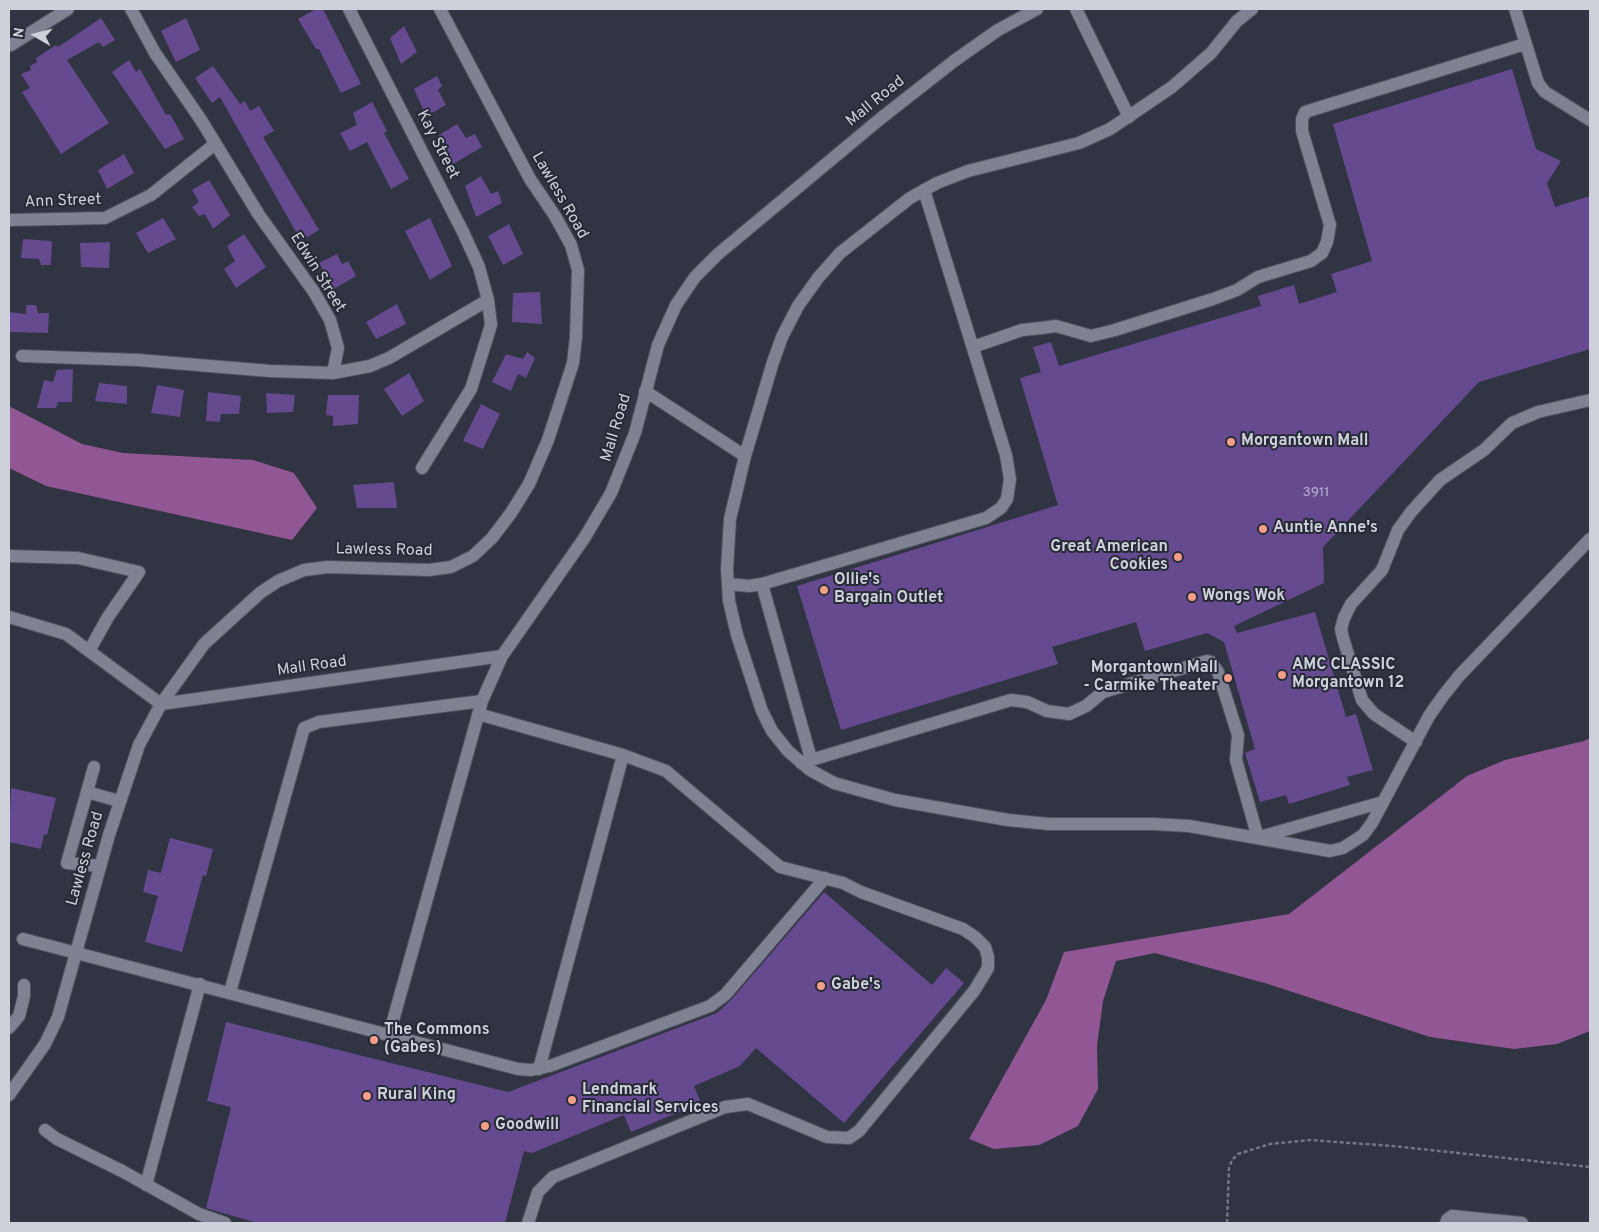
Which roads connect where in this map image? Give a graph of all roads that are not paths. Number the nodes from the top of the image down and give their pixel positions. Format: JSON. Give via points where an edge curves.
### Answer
{"nodes":[{"id":1,"x":68,"y":9,"type":"edge"},
{"id":2,"x":131,"y":9,"type":"edge"},
{"id":3,"x":349,"y":9,"type":"edge"},
{"id":4,"x":440,"y":9,"type":"edge"},
{"id":5,"x":1037,"y":9,"type":"edge"},
{"id":6,"x":1076,"y":9,"type":"edge"},
{"id":7,"x":1252,"y":9,"type":"edge"},
{"id":8,"x":1515,"y":9,"type":"edge"},
{"id":9,"x":1525,"y":44,"type":"junction"},
{"id":10,"x":11,"y":45,"type":"dead end"},
{"id":11,"x":1129,"y":117,"type":"junction"},
{"id":12,"x":1590,"y":120,"type":"edge"},
{"id":13,"x":215,"y":144,"type":"junction"},
{"id":14,"x":924,"y":190,"type":"junction"},
{"id":15,"x":9,"y":220,"type":"edge"},
{"id":16,"x":488,"y":300,"type":"junction"},
{"id":17,"x":973,"y":347,"type":"junction"},
{"id":18,"x":22,"y":356,"type":"dead end"},
{"id":19,"x":333,"y":373,"type":"junction"},
{"id":20,"x":645,"y":391,"type":"junction"},
{"id":21,"x":1590,"y":400,"type":"edge"},
{"id":22,"x":745,"y":456,"type":"junction"},
{"id":23,"x":422,"y":468,"type":"dead end"},
{"id":24,"x":1590,"y":539,"type":"edge"},
{"id":25,"x":9,"y":556,"type":"edge"},
{"id":26,"x":728,"y":584,"type":"junction"},
{"id":27,"x":762,"y":584,"type":"junction"},
{"id":28,"x":9,"y":617,"type":"edge"},
{"id":29,"x":89,"y":651,"type":"junction"},
{"id":30,"x":502,"y":656,"type":"junction"},
{"id":31,"x":161,"y":704,"type":"junction"},
{"id":32,"x":480,"y":708,"type":"junction"},
{"id":33,"x":1416,"y":742,"type":"junction"},
{"id":34,"x":623,"y":755,"type":"junction"},
{"id":35,"x":806,"y":761,"type":"junction"},
{"id":36,"x":94,"y":767,"type":"dead end"},
{"id":37,"x":87,"y":792,"type":"junction"},
{"id":38,"x":119,"y":801,"type":"junction"},
{"id":39,"x":1383,"y":802,"type":"junction"},
{"id":40,"x":1258,"y":838,"type":"junction"},
{"id":41,"x":100,"y":866,"type":"junction"},
{"id":42,"x":825,"y":878,"type":"junction"},
{"id":43,"x":23,"y":939,"type":"dead end"},
{"id":44,"x":76,"y":952,"type":"junction"},
{"id":45,"x":200,"y":984,"type":"junction"},
{"id":46,"x":24,"y":985,"type":"dead end"},
{"id":47,"x":230,"y":992,"type":"junction"},
{"id":48,"x":9,"y":1028,"type":"edge"},
{"id":49,"x":390,"y":1035,"type":"junction"},
{"id":50,"x":538,"y":1069,"type":"junction"},
{"id":51,"x":9,"y":1094,"type":"edge"},
{"id":52,"x":44,"y":1130,"type":"dead end"},
{"id":53,"x":146,"y":1185,"type":"junction"},
{"id":54,"x":225,"y":1223,"type":"edge"},
{"id":55,"x":528,"y":1223,"type":"edge"},
{"id":56,"x":1446,"y":1223,"type":"edge"},
{"id":57,"x":1522,"y":1223,"type":"edge"}],
"edges":[{"from":1,"to":10,"type":"street"},
{"from":2,"to":13,"type":"street","name":"Edwin Street","via":[[155,53]]},
{"from":3,"to":16,"type":"street","name":"Kay Street","via":[[463,232],[479,267]]},
{"from":4,"to":31,"type":"street","name":"Lawless Road","via":[[530,179],[571,245],[578,270],[573,363],[548,440],[511,513],[473,556],[451,566],[429,570],[328,567],[304,570],[278,580],[204,644]]},
{"from":5,"to":20,"type":"street","name":"Mall Road","via":[[998,30],[939,72],[718,254],[695,277],[676,305],[658,345]]},
{"from":6,"to":11,"type":"street"},
{"from":7,"to":11,"type":"street","via":[[1237,21],[1211,53],[1172,87]]},
{"from":8,"to":9,"type":"street"},
{"from":9,"to":12,"type":"street","via":[[1544,92]]},
{"from":9,"to":17,"type":"street","via":[[1305,112],[1302,131],[1330,225],[1322,253],[1312,261],[1258,277],[1213,299],[1115,330],[1091,336],[1056,326],[1022,330]]},
{"from":11,"to":14,"type":"street","via":[[1079,143],[968,171]]},
{"from":13,"to":15,"type":"street","name":"Ann Street","via":[[151,195],[106,218]]},
{"from":13,"to":19,"type":"street","name":"Edwin Street","via":[[330,320],[338,348]]},
{"from":14,"to":17,"type":"street"},
{"from":14,"to":22,"type":"street","via":[[887,214],[840,254],[798,306],[775,355]]},
{"from":16,"to":19,"type":"street","via":[[389,358],[370,366]]},
{"from":16,"to":23,"type":"street","name":"Kay Street","via":[[491,325],[471,389]]},
{"from":17,"to":27,"type":"street","via":[[1009,469],[1010,489],[1001,508],[986,518]]},
{"from":18,"to":19,"type":"street"},
{"from":20,"to":22,"type":"street"},
{"from":20,"to":30,"type":"street","name":"Mall Road","via":[[633,440],[611,493]]},
{"from":21,"to":33,"type":"street","via":[[1538,412],[1512,423],[1484,450],[1440,480],[1398,530],[1382,570],[1351,604],[1341,629],[1362,700],[1374,714]]},
{"from":22,"to":26,"type":"street","via":[[730,519]]},
{"from":24,"to":33,"type":"street","via":[[1459,676],[1429,716]]},
{"from":25,"to":29,"type":"street","via":[[78,558],[139,572]]},
{"from":26,"to":27,"type":"street"},
{"from":26,"to":35,"type":"street","via":[[737,634],[762,711],[772,731],[788,751]]},
{"from":27,"to":35,"type":"street"},
{"from":28,"to":29,"type":"street","via":[[66,634]]},
{"from":29,"to":31,"type":"street"},
{"from":30,"to":31,"type":"street","name":"Mall Road"},
{"from":30,"to":32,"type":"street"},
{"from":31,"to":38,"type":"street","name":"Lawless Road","via":[[139,746]]},
{"from":32,"to":34,"type":"street"},
{"from":32,"to":47,"type":"street","via":[[320,722],[304,728]]},
{"from":32,"to":49,"type":"street"},
{"from":33,"to":39,"type":"street"},
{"from":34,"to":42,"type":"street","via":[[666,770],[780,867]]},
{"from":34,"to":50,"type":"street"},
{"from":35,"to":40,"type":"street","via":[[834,783],[856,790],[980,816],[1049,824],[1180,825]]},
{"from":35,"to":40,"type":"street","via":[[1011,700],[1069,714],[1086,706],[1103,692],[1207,661],[1218,672],[1238,735],[1236,760]]},
{"from":36,"to":37,"type":"street"},
{"from":37,"to":38,"type":"street"},
{"from":37,"to":41,"type":"street","via":[[67,864]]},
{"from":38,"to":41,"type":"street","name":"Lawless Road"},
{"from":39,"to":40,"type":"street"},
{"from":39,"to":40,"type":"street","via":[[1363,835],[1330,852]]},
{"from":41,"to":44,"type":"street","name":"Lawless Road"},
{"from":42,"to":50,"type":"street","via":[[725,995],[710,1006]]},
{"from":42,"to":55,"type":"street","via":[[963,929],[980,942],[988,957],[983,979],[859,1132],[849,1138],[827,1137],[748,1104],[725,1107],[553,1177],[538,1192]]},
{"from":43,"to":44,"type":"street"},
{"from":44,"to":45,"type":"street"},
{"from":44,"to":51,"type":"street","name":"Lawless Road","via":[[58,1017],[45,1044]]},
{"from":45,"to":47,"type":"street"},
{"from":45,"to":53,"type":"street"},
{"from":46,"to":48,"type":"street","via":[[19,1016]]},
{"from":47,"to":49,"type":"street"},
{"from":49,"to":50,"type":"street","via":[[518,1070]]},
{"from":52,"to":53,"type":"street"},
{"from":53,"to":54,"type":"street","via":[[199,1214]]},
{"from":56,"to":57,"type":"street","via":[[1452,1216]]}]}
